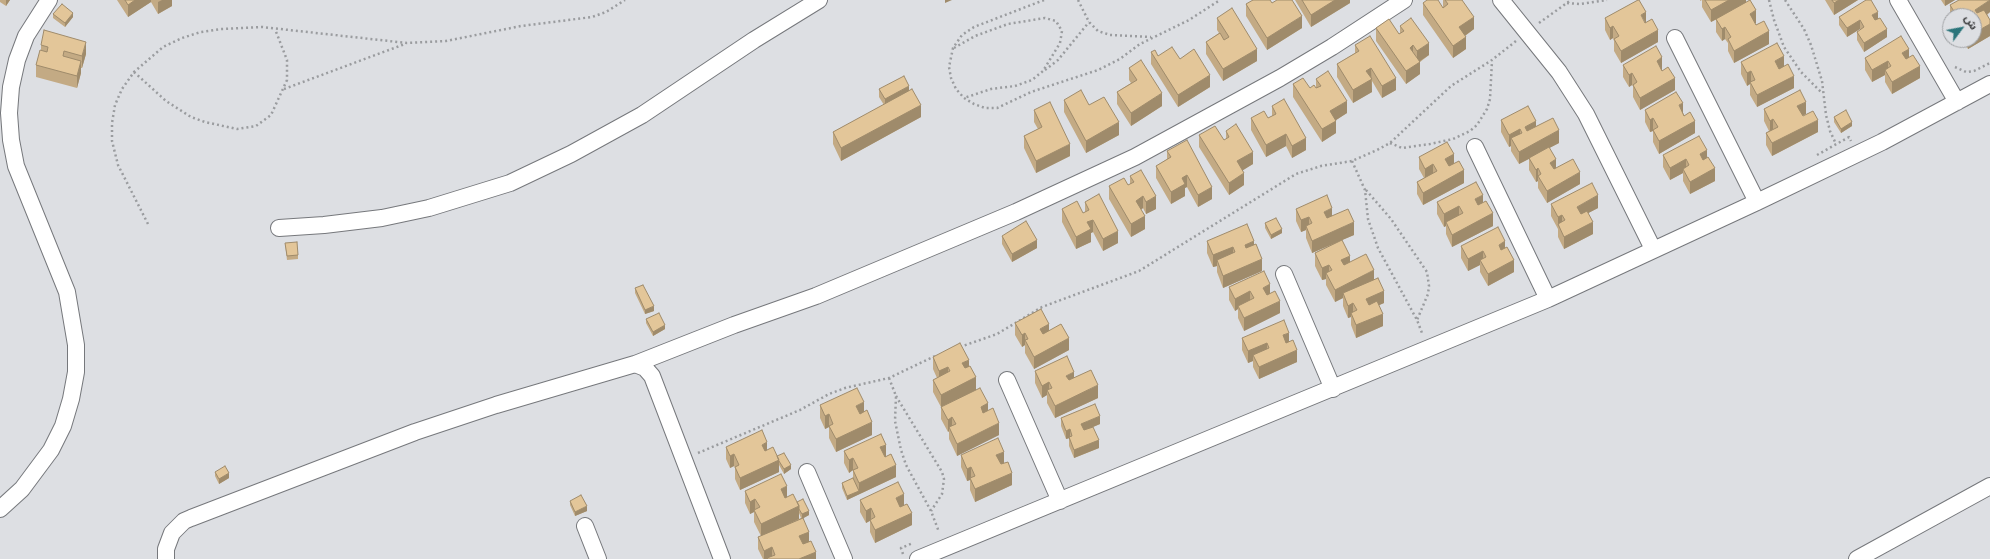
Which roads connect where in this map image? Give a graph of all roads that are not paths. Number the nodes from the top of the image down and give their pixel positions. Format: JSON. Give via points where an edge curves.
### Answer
{"nodes":[{"id":1,"x":49,"y":0,"type":"edge"},
{"id":2,"x":820,"y":0,"type":"edge"},
{"id":3,"x":1404,"y":0,"type":"edge"},
{"id":4,"x":1501,"y":0,"type":"edge"},
{"id":5,"x":1898,"y":0,"type":"edge"},
{"id":6,"x":1675,"y":38,"type":"dead end"},
{"id":7,"x":1990,"y":84,"type":"edge"},
{"id":8,"x":1957,"y":102,"type":"junction"},
{"id":9,"x":1475,"y":147,"type":"dead end"},
{"id":10,"x":1758,"y":202,"type":"junction"},
{"id":11,"x":279,"y":228,"type":"dead end"},
{"id":12,"x":1653,"y":250,"type":"junction"},
{"id":13,"x":1284,"y":274,"type":"dead end"},
{"id":14,"x":1548,"y":299,"type":"junction"},
{"id":15,"x":635,"y":364,"type":"junction"},
{"id":16,"x":1007,"y":380,"type":"dead end"},
{"id":17,"x":1333,"y":388,"type":"junction"},
{"id":18,"x":807,"y":472,"type":"dead end"},
{"id":19,"x":1990,"y":486,"type":"edge"},
{"id":20,"x":1060,"y":501,"type":"junction"},
{"id":21,"x":0,"y":509,"type":"edge"},
{"id":22,"x":585,"y":526,"type":"dead end"},
{"id":23,"x":166,"y":559,"type":"edge"},
{"id":24,"x":598,"y":559,"type":"edge"},
{"id":25,"x":722,"y":559,"type":"edge"},
{"id":26,"x":844,"y":559,"type":"edge"},
{"id":27,"x":918,"y":559,"type":"edge"},
{"id":28,"x":1857,"y":559,"type":"edge"}],
"edges":[{"from":1,"to":21,"type":"street","via":[[26,36],[17,60],[11,86],[10,133],[16,166],[67,292],[76,346],[76,372],[63,426],[51,450],[22,489]]},
{"from":2,"to":11,"type":"street","via":[[754,40],[642,115],[572,154],[510,183],[428,208],[382,218]]},
{"from":3,"to":15,"type":"street","via":[[1280,78],[1128,160],[1016,212],[816,296]]},
{"from":4,"to":12,"type":"street","via":[[1559,72],[1586,114]]},
{"from":5,"to":8,"type":"street"},
{"from":6,"to":10,"type":"street"},
{"from":7,"to":8,"type":"street"},
{"from":8,"to":10,"type":"street","via":[[1882,142]]},
{"from":9,"to":14,"type":"street"},
{"from":10,"to":12,"type":"street"},
{"from":12,"to":14,"type":"street"},
{"from":13,"to":17,"type":"street"},
{"from":14,"to":17,"type":"street"},
{"from":15,"to":23,"type":"street","via":[[415,432],[191,518],[172,533],[166,549]]},
{"from":15,"to":25,"type":"street","via":[[645,368],[652,376]]},
{"from":16,"to":20,"type":"street"},
{"from":17,"to":20,"type":"street"},
{"from":18,"to":26,"type":"street"},
{"from":19,"to":28,"type":"street"},
{"from":20,"to":27,"type":"street"},
{"from":22,"to":24,"type":"street"}]}
